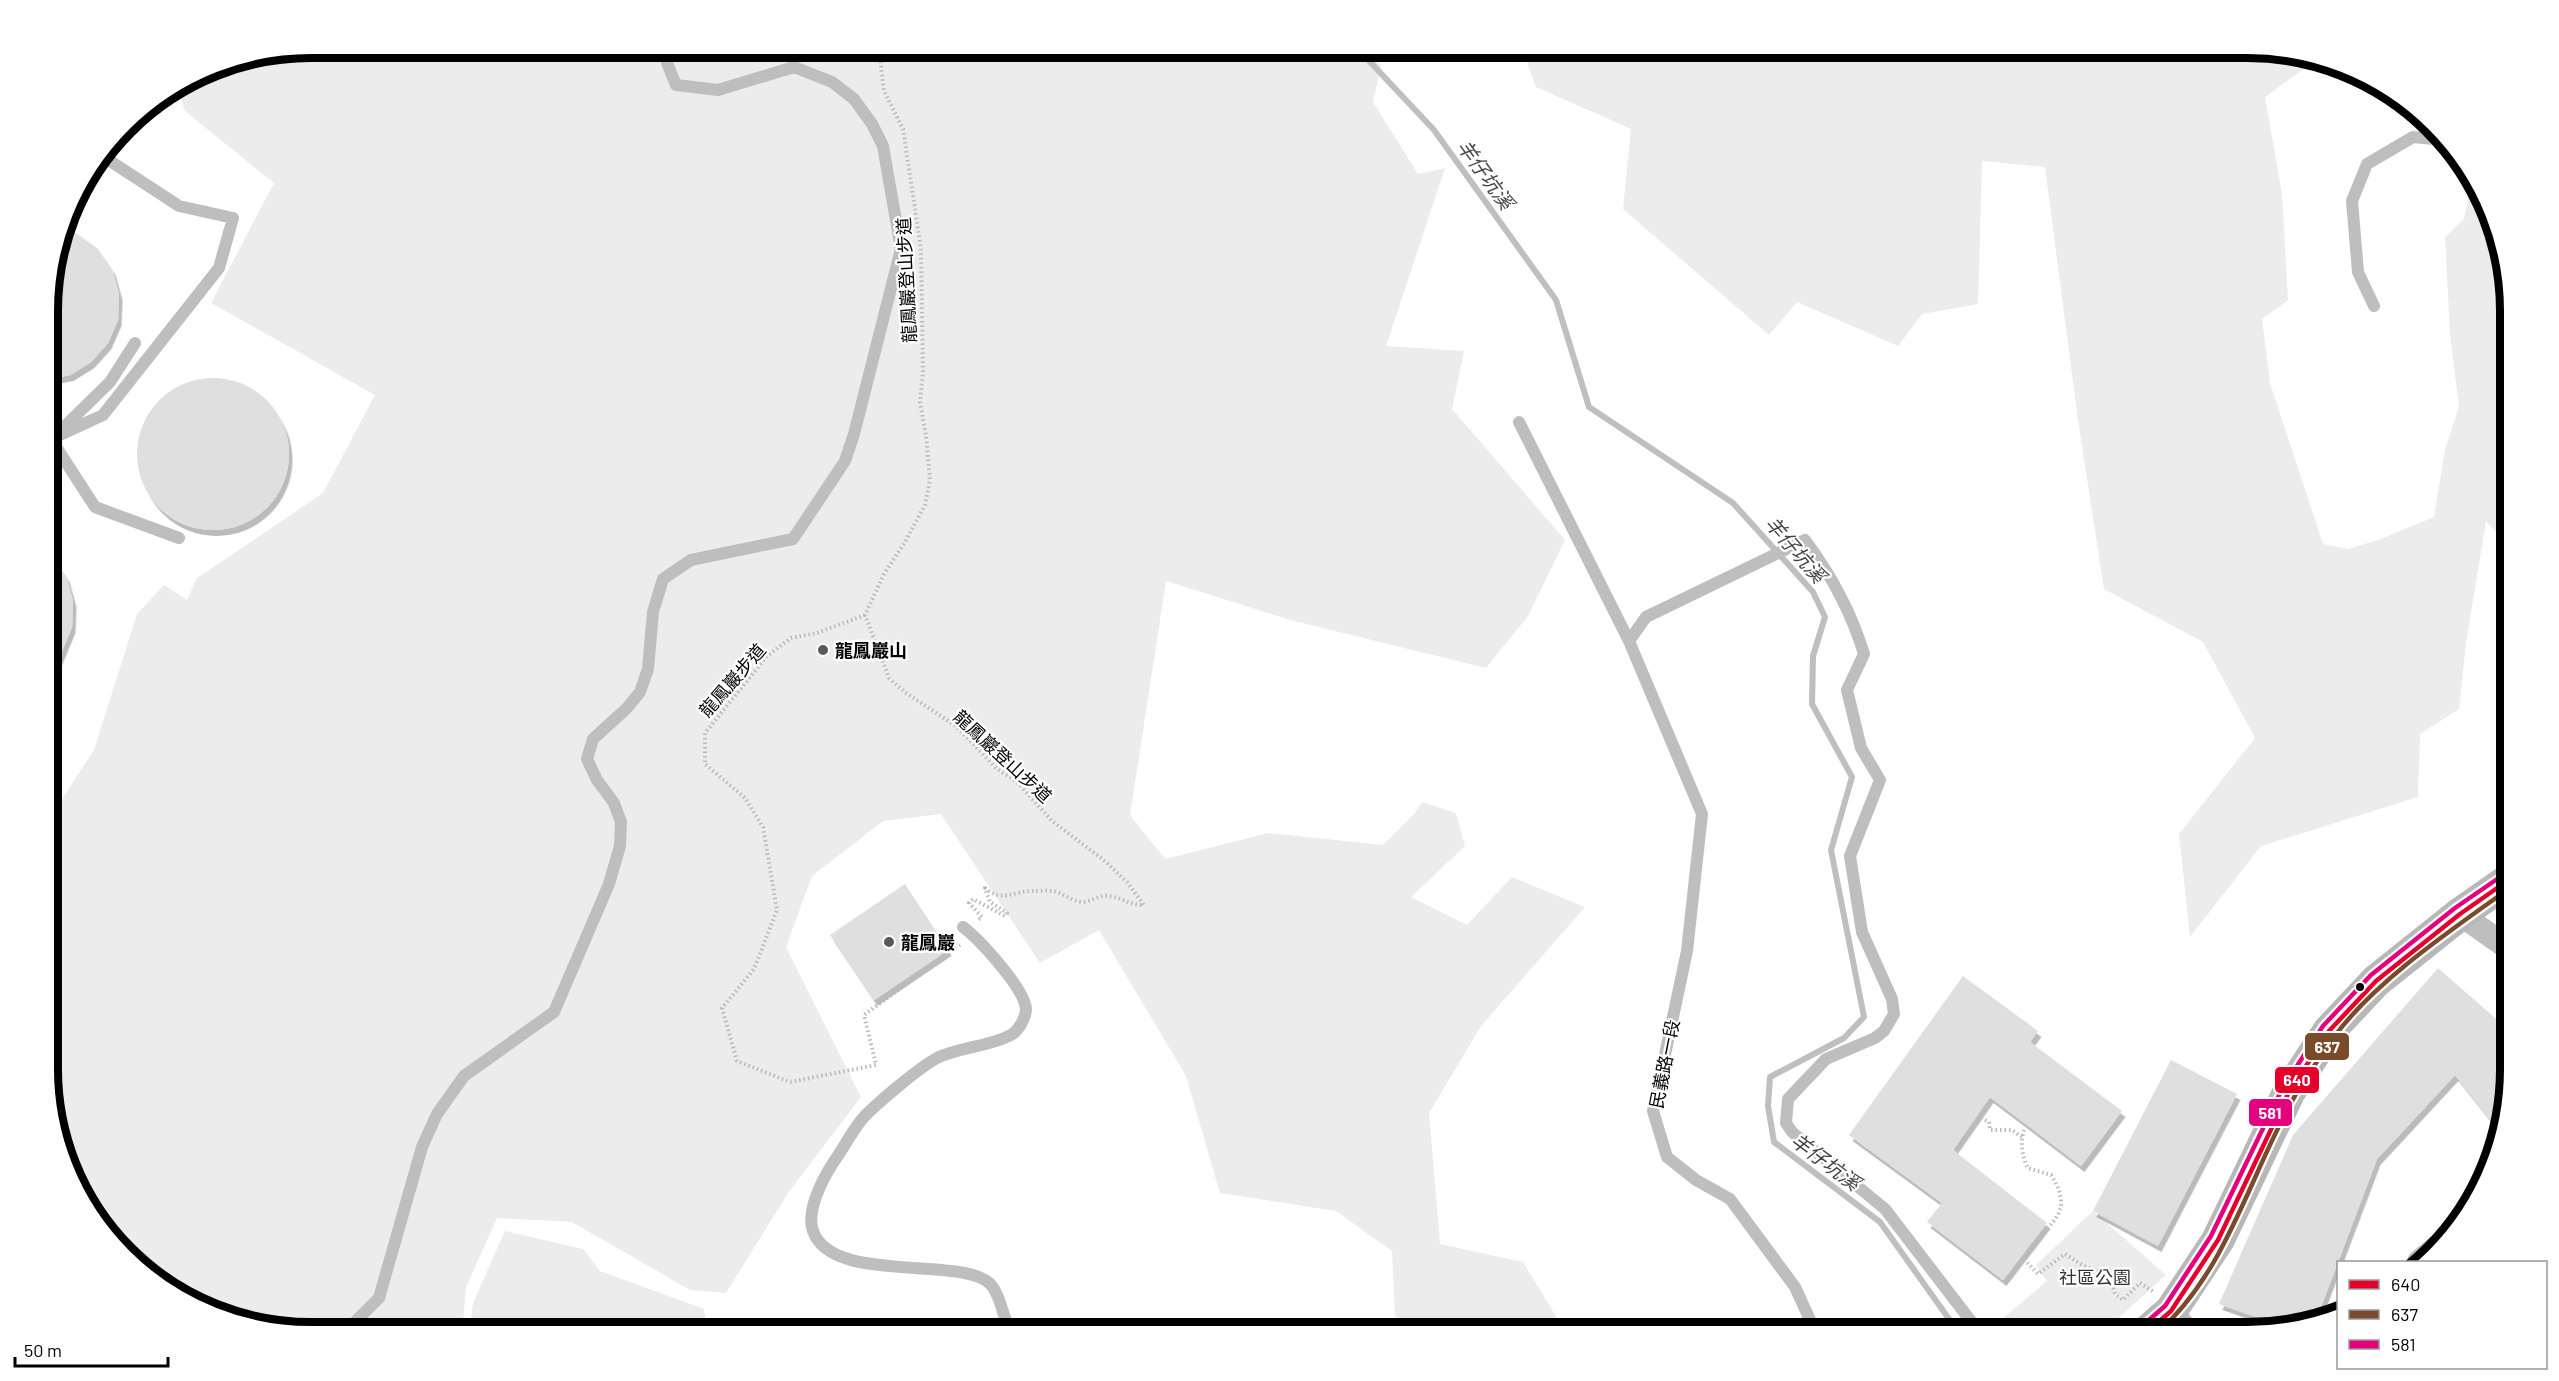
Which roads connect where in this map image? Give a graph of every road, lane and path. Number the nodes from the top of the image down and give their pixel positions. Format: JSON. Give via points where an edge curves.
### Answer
{"nodes":[{"id":1,"x":667,"y":58,"type":"edge"},
{"id":2,"x":880,"y":58,"type":"edge"},
{"id":3,"x":2432,"y":139,"type":"edge"},
{"id":4,"x":109,"y":160,"type":"edge"},
{"id":5,"x":2374,"y":306,"type":"dead end"},
{"id":6,"x":135,"y":343,"type":"dead end"},
{"id":7,"x":1520,"y":422,"type":"dead end"},
{"id":8,"x":58,"y":431,"type":"edge"},
{"id":9,"x":58,"y":435,"type":"edge"},
{"id":10,"x":58,"y":451,"type":"edge"},
{"id":11,"x":179,"y":538,"type":"dead end"},
{"id":12,"x":865,"y":615,"type":"junction"},
{"id":13,"x":1629,"y":641,"type":"junction"},
{"id":14,"x":2500,"y":886,"type":"edge"},
{"id":15,"x":2460,"y":914,"type":"junction"},
{"id":16,"x":967,"y":930,"type":"junction"},
{"id":17,"x":2500,"y":942,"type":"edge"},
{"id":18,"x":1981,"y":1118,"type":"dead end"},
{"id":19,"x":2024,"y":1130,"type":"dead end"},
{"id":20,"x":2022,"y":1137,"type":"junction"},
{"id":21,"x":2170,"y":1320,"type":"edge"},
{"id":22,"x":355,"y":1322,"type":"edge"},
{"id":23,"x":1007,"y":1322,"type":"edge"},
{"id":24,"x":1811,"y":1322,"type":"edge"},
{"id":25,"x":1972,"y":1322,"type":"edge"}],
"edges":[{"from":1,"to":22,"type":"lane","via":[[676,85],[718,90],[795,67],[832,82],[854,99],[883,146],[901,249],[845,461],[793,539],[691,560],[663,579],[653,612],[648,669],[640,692],[593,740],[587,759],[621,822],[620,846],[609,884],[554,1012],[464,1076],[437,1114],[422,1147],[379,1298]]},
{"from":2,"to":12,"type":"path","name":"龍鳳巖登山步道","via":[[884,91],[903,129],[921,249],[920,402],[930,480],[925,505]]},
{"from":3,"to":5,"type":"lane","via":[[2413,137],[2367,164],[2352,201],[2358,272]]},
{"from":4,"to":9,"type":"lane","via":[[179,206],[233,218],[219,268],[103,415]]},
{"from":6,"to":8,"type":"lane","via":[[110,382]]},
{"from":7,"to":13,"type":"lane","name":"民義路一段"},
{"from":10,"to":11,"type":"lane","via":[[94,507]]},
{"from":12,"to":16,"type":"path","name":"龍鳳巖登山步道","via":[[889,678],[956,726],[996,768],[1017,782],[1052,821],[1105,861],[1144,905],[1131,905],[1104,895],[1092,902],[1079,902],[1052,891],[1015,892],[1004,897],[985,888],[990,902],[1007,913],[1005,916],[973,899],[969,903],[982,916],[978,921],[968,914]]},
{"from":12,"to":16,"type":"path","name":"龍鳳巖步道","via":[[791,638],[767,656],[705,733],[705,764],[745,798],[764,828],[777,910],[754,969],[722,1008],[737,1061],[790,1082],[876,1065],[864,1015],[958,947]]},
{"from":13,"to":24,"type":"lane","name":"民義路一段","via":[[1702,814],[1687,951],[1653,1111],[1667,1157],[1696,1180],[1730,1199],[1795,1287]]},
{"from":13,"to":25,"type":"lane","via":[[1646,617],[1805,540],[1830,573],[1854,620],[1864,654],[1847,690],[1861,748],[1880,780],[1850,856],[1862,932],[1892,999],[1894,1014],[1875,1038],[1826,1059],[1812,1073],[1788,1099],[1786,1123],[1885,1209]]},
{"from":14,"to":15,"type":"main road"},
{"from":15,"to":17,"type":"street"},
{"from":15,"to":21,"type":"main road","via":[[2376,981],[2329,1031],[2289,1092],[2218,1240]]},
{"from":16,"to":23,"type":"lane","via":[[1018,991],[1026,1008],[1022,1023],[1012,1035],[937,1058],[863,1119],[828,1171],[812,1212],[813,1232],[826,1249],[844,1259],[972,1275],[992,1286]]},
{"from":18,"to":20,"type":"path","via":[[1989,1122],[1994,1132],[2012,1130]]},
{"from":19,"to":20,"type":"path"},
{"from":20,"to":21,"type":"path","via":[[2024,1162],[2028,1168],[2051,1174],[2062,1198],[2056,1221],[2024,1259],[2038,1274],[2065,1254],[2070,1256],[2084,1266],[2110,1275],[2115,1294],[2123,1300],[2140,1283]]}]}
